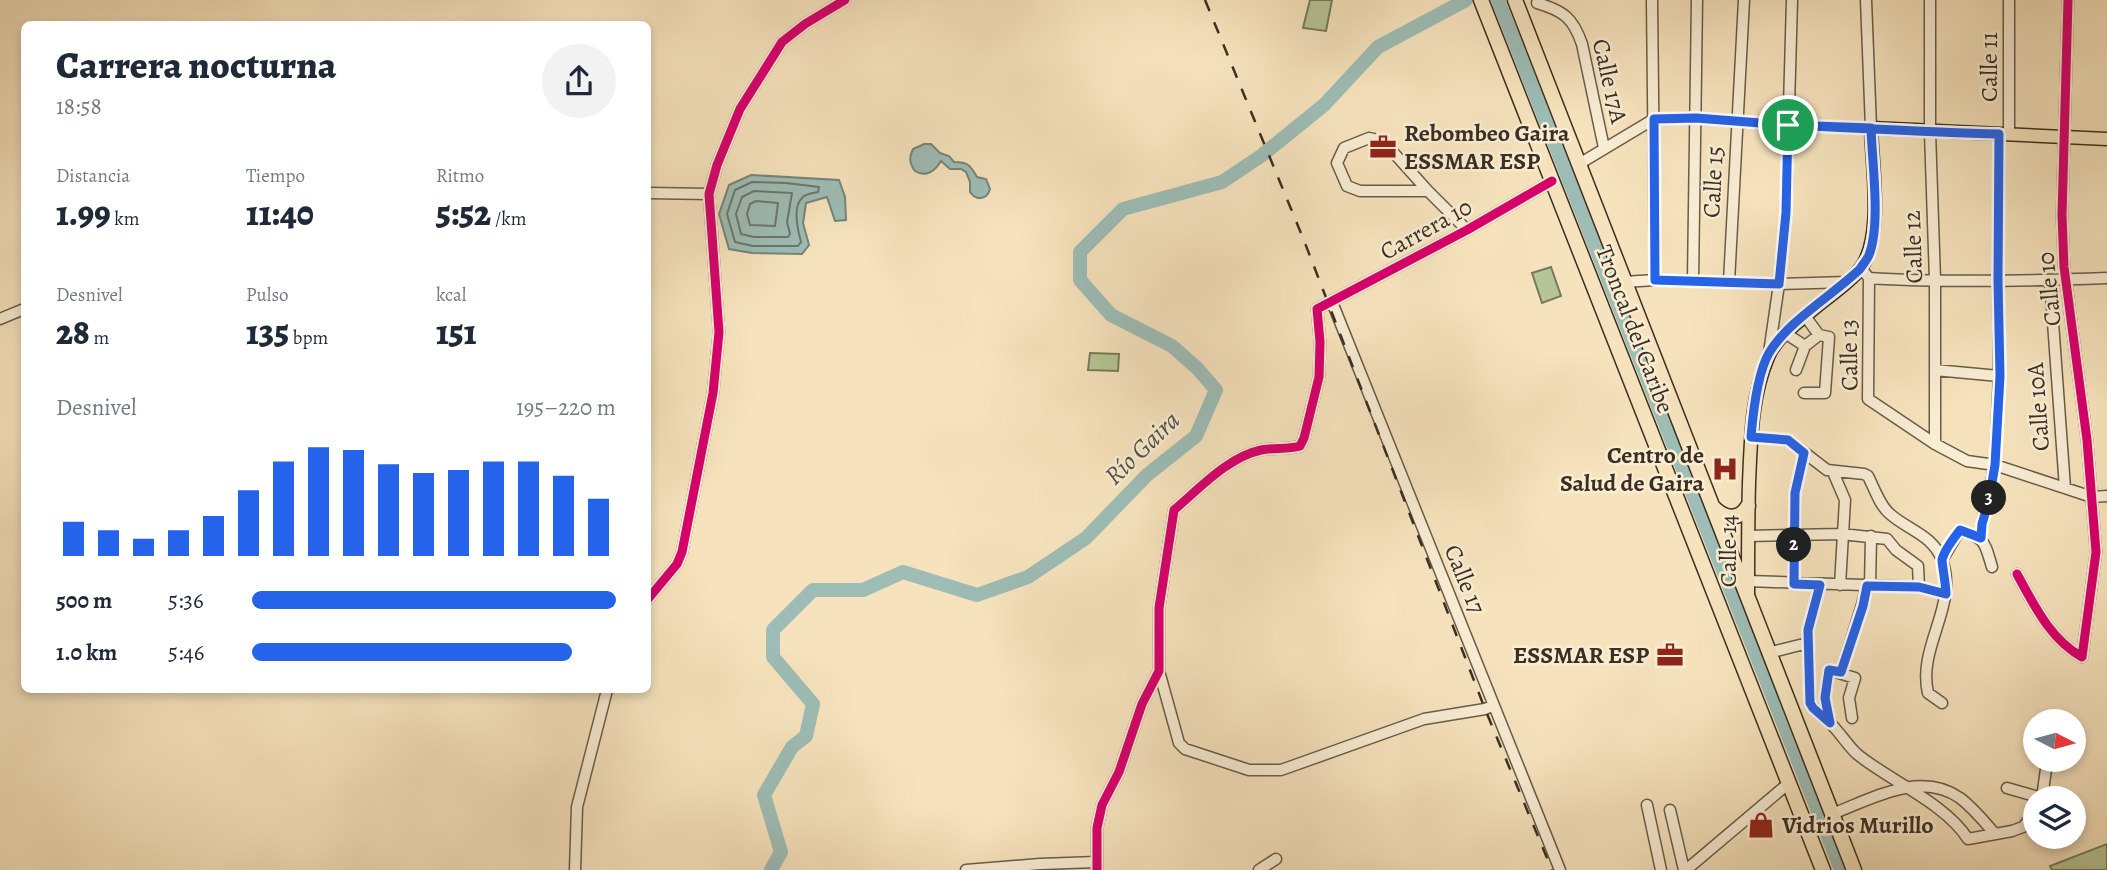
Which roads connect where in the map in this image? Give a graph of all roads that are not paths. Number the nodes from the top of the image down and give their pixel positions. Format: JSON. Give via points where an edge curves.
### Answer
{"nodes":[{"id":1,"x":845,"y":0,"type":"edge"},
{"id":2,"x":1481,"y":0,"type":"edge"},
{"id":3,"x":1652,"y":0,"type":"edge"},
{"id":4,"x":1697,"y":0,"type":"edge"},
{"id":5,"x":1744,"y":0,"type":"edge"},
{"id":6,"x":1792,"y":0,"type":"edge"},
{"id":7,"x":1866,"y":0,"type":"edge"},
{"id":8,"x":1930,"y":0,"type":"edge"},
{"id":9,"x":2009,"y":0,"type":"edge"},
{"id":10,"x":2068,"y":0,"type":"edge"},
{"id":11,"x":1539,"y":1,"type":"edge"},
{"id":12,"x":1518,"y":6,"type":"edge"},
{"id":13,"x":1696,"y":118,"type":"junction"},
{"id":14,"x":1654,"y":119,"type":"junction"},
{"id":15,"x":1737,"y":121,"type":"junction"},
{"id":16,"x":1788,"y":125,"type":"junction"},
{"id":17,"x":1871,"y":128,"type":"junction"},
{"id":18,"x":1930,"y":132,"type":"junction"},
{"id":19,"x":2004,"y":134,"type":"junction"},
{"id":20,"x":2064,"y":138,"type":"junction"},
{"id":21,"x":2107,"y":139,"type":"edge"},
{"id":22,"x":1604,"y":148,"type":"junction"},
{"id":23,"x":1579,"y":164,"type":"junction"},
{"id":24,"x":1552,"y":181,"type":"junction"},
{"id":25,"x":1428,"y":191,"type":"junction"},
{"id":26,"x":651,"y":193,"type":"edge"},
{"id":27,"x":709,"y":194,"type":"junction"},
{"id":28,"x":1467,"y":230,"type":"junction"},
{"id":29,"x":1865,"y":274,"type":"junction"},
{"id":30,"x":2107,"y":278,"type":"edge"},
{"id":31,"x":1655,"y":280,"type":"junction"},
{"id":32,"x":1693,"y":280,"type":"junction"},
{"id":33,"x":1935,"y":280,"type":"junction"},
{"id":34,"x":1998,"y":280,"type":"junction"},
{"id":35,"x":2065,"y":280,"type":"junction"},
{"id":36,"x":2050,"y":281,"type":"junction"},
{"id":37,"x":1625,"y":282,"type":"junction"},
{"id":38,"x":1729,"y":282,"type":"junction"},
{"id":39,"x":1847,"y":282,"type":"junction"},
{"id":40,"x":1779,"y":284,"type":"junction"},
{"id":41,"x":1332,"y":302,"type":"junction"},
{"id":42,"x":21,"y":310,"type":"edge"},
{"id":43,"x":1805,"y":316,"type":"junction"},
{"id":44,"x":0,"y":319,"type":"edge"},
{"id":45,"x":1785,"y":332,"type":"junction"},
{"id":46,"x":1824,"y":336,"type":"junction"},
{"id":47,"x":1805,"y":346,"type":"junction"},
{"id":48,"x":1769,"y":354,"type":"junction"},
{"id":49,"x":1796,"y":370,"type":"dead end"},
{"id":50,"x":1935,"y":370,"type":"junction"},
{"id":51,"x":2000,"y":376,"type":"junction"},
{"id":52,"x":1804,"y":393,"type":"dead end"},
{"id":53,"x":1751,"y":437,"type":"junction"},
{"id":54,"x":1935,"y":444,"type":"junction"},
{"id":55,"x":1804,"y":453,"type":"junction"},
{"id":56,"x":1995,"y":465,"type":"junction"},
{"id":57,"x":1833,"y":472,"type":"junction"},
{"id":58,"x":2065,"y":488,"type":"junction"},
{"id":59,"x":2107,"y":496,"type":"edge"},
{"id":60,"x":2092,"y":497,"type":"junction"},
{"id":61,"x":1711,"y":505,"type":"junction"},
{"id":62,"x":1748,"y":506,"type":"junction"},
{"id":63,"x":1842,"y":534,"type":"junction"},
{"id":64,"x":1794,"y":535,"type":"junction"},
{"id":65,"x":1748,"y":536,"type":"junction"},
{"id":66,"x":1871,"y":536,"type":"junction"},
{"id":67,"x":1981,"y":538,"type":"junction"},
{"id":68,"x":1942,"y":560,"type":"junction"},
{"id":69,"x":1992,"y":567,"type":"dead end"},
{"id":70,"x":2017,"y":574,"type":"dead end"},
{"id":71,"x":1748,"y":581,"type":"junction"},
{"id":72,"x":1794,"y":584,"type":"junction"},
{"id":73,"x":1840,"y":584,"type":"junction"},
{"id":74,"x":1820,"y":585,"type":"junction"},
{"id":75,"x":1868,"y":586,"type":"junction"},
{"id":76,"x":1919,"y":587,"type":"junction"},
{"id":77,"x":1946,"y":594,"type":"junction"},
{"id":78,"x":651,"y":595,"type":"edge"},
{"id":79,"x":1749,"y":601,"type":"junction"},
{"id":80,"x":1808,"y":643,"type":"junction"},
{"id":81,"x":1768,"y":653,"type":"junction"},
{"id":82,"x":1159,"y":671,"type":"junction"},
{"id":83,"x":1841,"y":672,"type":"junction"},
{"id":84,"x":606,"y":693,"type":"edge"},
{"id":85,"x":1942,"y":702,"type":"dead end"},
{"id":86,"x":1492,"y":706,"type":"junction"},
{"id":87,"x":1852,"y":718,"type":"dead end"},
{"id":88,"x":1830,"y":723,"type":"junction"},
{"id":89,"x":1789,"y":783,"type":"junction"},
{"id":90,"x":1905,"y":787,"type":"junction"},
{"id":91,"x":2007,"y":788,"type":"dead end"},
{"id":92,"x":2023,"y":793,"type":"edge"},
{"id":93,"x":1647,"y":805,"type":"dead end"},
{"id":94,"x":1670,"y":810,"type":"dead end"},
{"id":95,"x":1832,"y":814,"type":"junction"},
{"id":96,"x":2023,"y":827,"type":"edge"},
{"id":97,"x":1994,"y":833,"type":"junction"},
{"id":98,"x":1276,"y":859,"type":"dead end"},
{"id":99,"x":1097,"y":866,"type":"edge"},
{"id":100,"x":575,"y":870,"type":"edge"},
{"id":101,"x":966,"y":870,"type":"edge"},
{"id":102,"x":1259,"y":870,"type":"edge"},
{"id":103,"x":1560,"y":870,"type":"edge"},
{"id":104,"x":1661,"y":870,"type":"edge"},
{"id":105,"x":1685,"y":870,"type":"edge"},
{"id":106,"x":1823,"y":870,"type":"edge"},
{"id":107,"x":1854,"y":870,"type":"edge"}],
"edges":[{"from":1,"to":27,"type":"street","via":[[782,42],[740,109]]},
{"from":2,"to":24,"type":"highway","name":"Troncal del Caribe"},
{"from":3,"to":14,"type":"street"},
{"from":4,"to":13,"type":"street"},
{"from":5,"to":15,"type":"street","name":"Calle 15"},
{"from":6,"to":16,"type":"street","name":"Calle 14"},
{"from":7,"to":17,"type":"street","name":"Calle 13"},
{"from":8,"to":18,"type":"street","name":"Calle 12"},
{"from":9,"to":19,"type":"street","name":"Calle 11"},
{"from":10,"to":20,"type":"street","name":"Calle 10"},
{"from":11,"to":22,"type":"street","name":"Calle 17A","via":[[1571,19],[1577,29]]},
{"from":12,"to":23,"type":"highway","name":"Troncal del Caribe"},
{"from":13,"to":14,"type":"street"},
{"from":13,"to":15,"type":"street"},
{"from":13,"to":32,"type":"street"},
{"from":14,"to":22,"type":"street"},
{"from":14,"to":31,"type":"street"},
{"from":15,"to":16,"type":"street"},
{"from":15,"to":38,"type":"street","name":"Calle 15"},
{"from":16,"to":17,"type":"street"},
{"from":16,"to":40,"type":"street","name":"Calle 14"},
{"from":17,"to":18,"type":"main road"},
{"from":17,"to":29,"type":"main road","name":"Calle 13","via":[[1875,217]]},
{"from":18,"to":19,"type":"main road"},
{"from":18,"to":33,"type":"street","name":"Calle 12"},
{"from":19,"to":20,"type":"main road"},
{"from":19,"to":34,"type":"street","name":"Calle 11"},
{"from":20,"to":21,"type":"main road"},
{"from":20,"to":35,"type":"street","name":"Calle 10"},
{"from":22,"to":23,"type":"street"},
{"from":23,"to":37,"type":"highway","name":"Troncal del Caribe"},
{"from":24,"to":28,"type":"street","name":"Carrera 10"},
{"from":24,"to":89,"type":"highway","name":"Troncal del Caribe"},
{"from":25,"to":25,"type":"street","via":[[1383,141],[1369,138],[1344,148],[1337,163],[1347,186],[1360,191]]},
{"from":25,"to":28,"type":"street"},
{"from":26,"to":27,"type":"street"},
{"from":27,"to":78,"type":"street","via":[[719,332],[713,393],[682,552]]},
{"from":28,"to":41,"type":"street","name":"Carrera 10"},
{"from":29,"to":33,"type":"street"},
{"from":29,"to":39,"type":"main road","name":"Calle 13"},
{"from":29,"to":54,"type":"street","name":"Calle 13","via":[[1868,399]]},
{"from":30,"to":35,"type":"street"},
{"from":31,"to":32,"type":"street"},
{"from":31,"to":37,"type":"street"},
{"from":32,"to":38,"type":"street"},
{"from":33,"to":34,"type":"street"},
{"from":33,"to":50,"type":"street","name":"Calle 12"},
{"from":34,"to":36,"type":"street"},
{"from":34,"to":51,"type":"street","name":"Calle 11"},
{"from":35,"to":36,"type":"street"},
{"from":35,"to":60,"type":"street","name":"Calle 10"},
{"from":36,"to":58,"type":"street","name":"Calle 10A"},
{"from":37,"to":61,"type":"highway","name":"Troncal del Caribe"},
{"from":38,"to":40,"type":"street"},
{"from":39,"to":40,"type":"street"},
{"from":39,"to":43,"type":"main road","name":"Calle 13"},
{"from":40,"to":48,"type":"street","name":"Calle 14"},
{"from":41,"to":82,"type":"street","name":"Carrera 10","via":[[1317,309],[1319,377],[1300,446],[1261,450],[1234,459],[1174,510],[1159,608]]},
{"from":41,"to":86,"type":"street","name":"Calle 17"},
{"from":42,"to":44,"type":"street"},
{"from":43,"to":45,"type":"main road","name":"Calle 13"},
{"from":43,"to":46,"type":"street"},
{"from":45,"to":47,"type":"street"},
{"from":45,"to":48,"type":"main road","name":"Calle 13"},
{"from":46,"to":47,"type":"street"},
{"from":46,"to":52,"type":"street","via":[[1825,393]]},
{"from":47,"to":49,"type":"street"},
{"from":48,"to":53,"type":"main road","name":"Calle 14","via":[[1755,398]]},
{"from":50,"to":51,"type":"street"},
{"from":50,"to":54,"type":"street","name":"Calle 12"},
{"from":51,"to":56,"type":"street","name":"Calle 11"},
{"from":53,"to":55,"type":"street","via":[[1788,440]]},
{"from":53,"to":62,"type":"main road","name":"Calle 14"},
{"from":54,"to":56,"type":"street","via":[[1967,461]]},
{"from":55,"to":57,"type":"street"},
{"from":55,"to":64,"type":"street","via":[[1795,493]]},
{"from":56,"to":58,"type":"street"},
{"from":56,"to":67,"type":"street","name":"Calle 11"},
{"from":57,"to":63,"type":"street","via":[[1845,500]]},
{"from":57,"to":68,"type":"street","via":[[1868,476],[1888,513],[1924,536]]},
{"from":58,"to":60,"type":"street"},
{"from":59,"to":60,"type":"street"},
{"from":60,"to":70,"type":"street","name":"Calle 10","via":[[2096,552],[2082,656],[2068,649],[2043,620]]},
{"from":61,"to":62,"type":"highway","via":[[1730,517],[1741,515]]},
{"from":61,"to":79,"type":"highway","name":"Troncal del Caribe"},
{"from":62,"to":65,"type":"main road","name":"Calle 14"},
{"from":63,"to":64,"type":"street"},
{"from":63,"to":66,"type":"street"},
{"from":63,"to":73,"type":"street"},
{"from":64,"to":65,"type":"street"},
{"from":64,"to":72,"type":"street"},
{"from":65,"to":71,"type":"main road","name":"Calle 14"},
{"from":66,"to":75,"type":"street"},
{"from":66,"to":76,"type":"street","via":[[1887,539],[1917,566]]},
{"from":67,"to":68,"type":"street","via":[[1960,530]]},
{"from":67,"to":69,"type":"street"},
{"from":68,"to":77,"type":"street"},
{"from":71,"to":72,"type":"street"},
{"from":71,"to":79,"type":"main road","name":"Calle 14"},
{"from":72,"to":74,"type":"street"},
{"from":73,"to":74,"type":"street"},
{"from":73,"to":75,"type":"street"},
{"from":74,"to":80,"type":"street"},
{"from":75,"to":76,"type":"street"},
{"from":75,"to":83,"type":"street"},
{"from":76,"to":77,"type":"street"},
{"from":77,"to":85,"type":"street","via":[[1925,677],[1928,693]]},
{"from":79,"to":81,"type":"highway","name":"Troncal del Caribe"},
{"from":80,"to":81,"type":"street"},
{"from":80,"to":88,"type":"street","via":[[1810,703]]},
{"from":81,"to":95,"type":"highway","name":"Troncal del Caribe"},
{"from":82,"to":86,"type":"street","via":[[1185,749],[1249,770],[1281,770],[1424,719]]},
{"from":82,"to":99,"type":"street","via":[[1102,805]]},
{"from":83,"to":87,"type":"street","via":[[1855,678],[1849,698]]},
{"from":83,"to":88,"type":"street","via":[[1829,670],[1825,698]]},
{"from":84,"to":100,"type":"street","via":[[577,807]]},
{"from":86,"to":103,"type":"street","name":"Calle 17"},
{"from":88,"to":90,"type":"street","via":[[1857,753]]},
{"from":89,"to":105,"type":"street"},
{"from":89,"to":106,"type":"highway","name":"Troncal del Caribe"},
{"from":90,"to":95,"type":"street"},
{"from":90,"to":97,"type":"street","via":[[1932,786],[1959,797]]},
{"from":90,"to":97,"type":"street","via":[[1960,826],[1968,839]]},
{"from":91,"to":92,"type":"street"},
{"from":93,"to":104,"type":"street"},
{"from":94,"to":105,"type":"street"},
{"from":95,"to":107,"type":"highway","name":"Troncal del Caribe"},
{"from":96,"to":97,"type":"street"},
{"from":98,"to":102,"type":"street"},
{"from":99,"to":101,"type":"street","via":[[1040,864]]}]}
